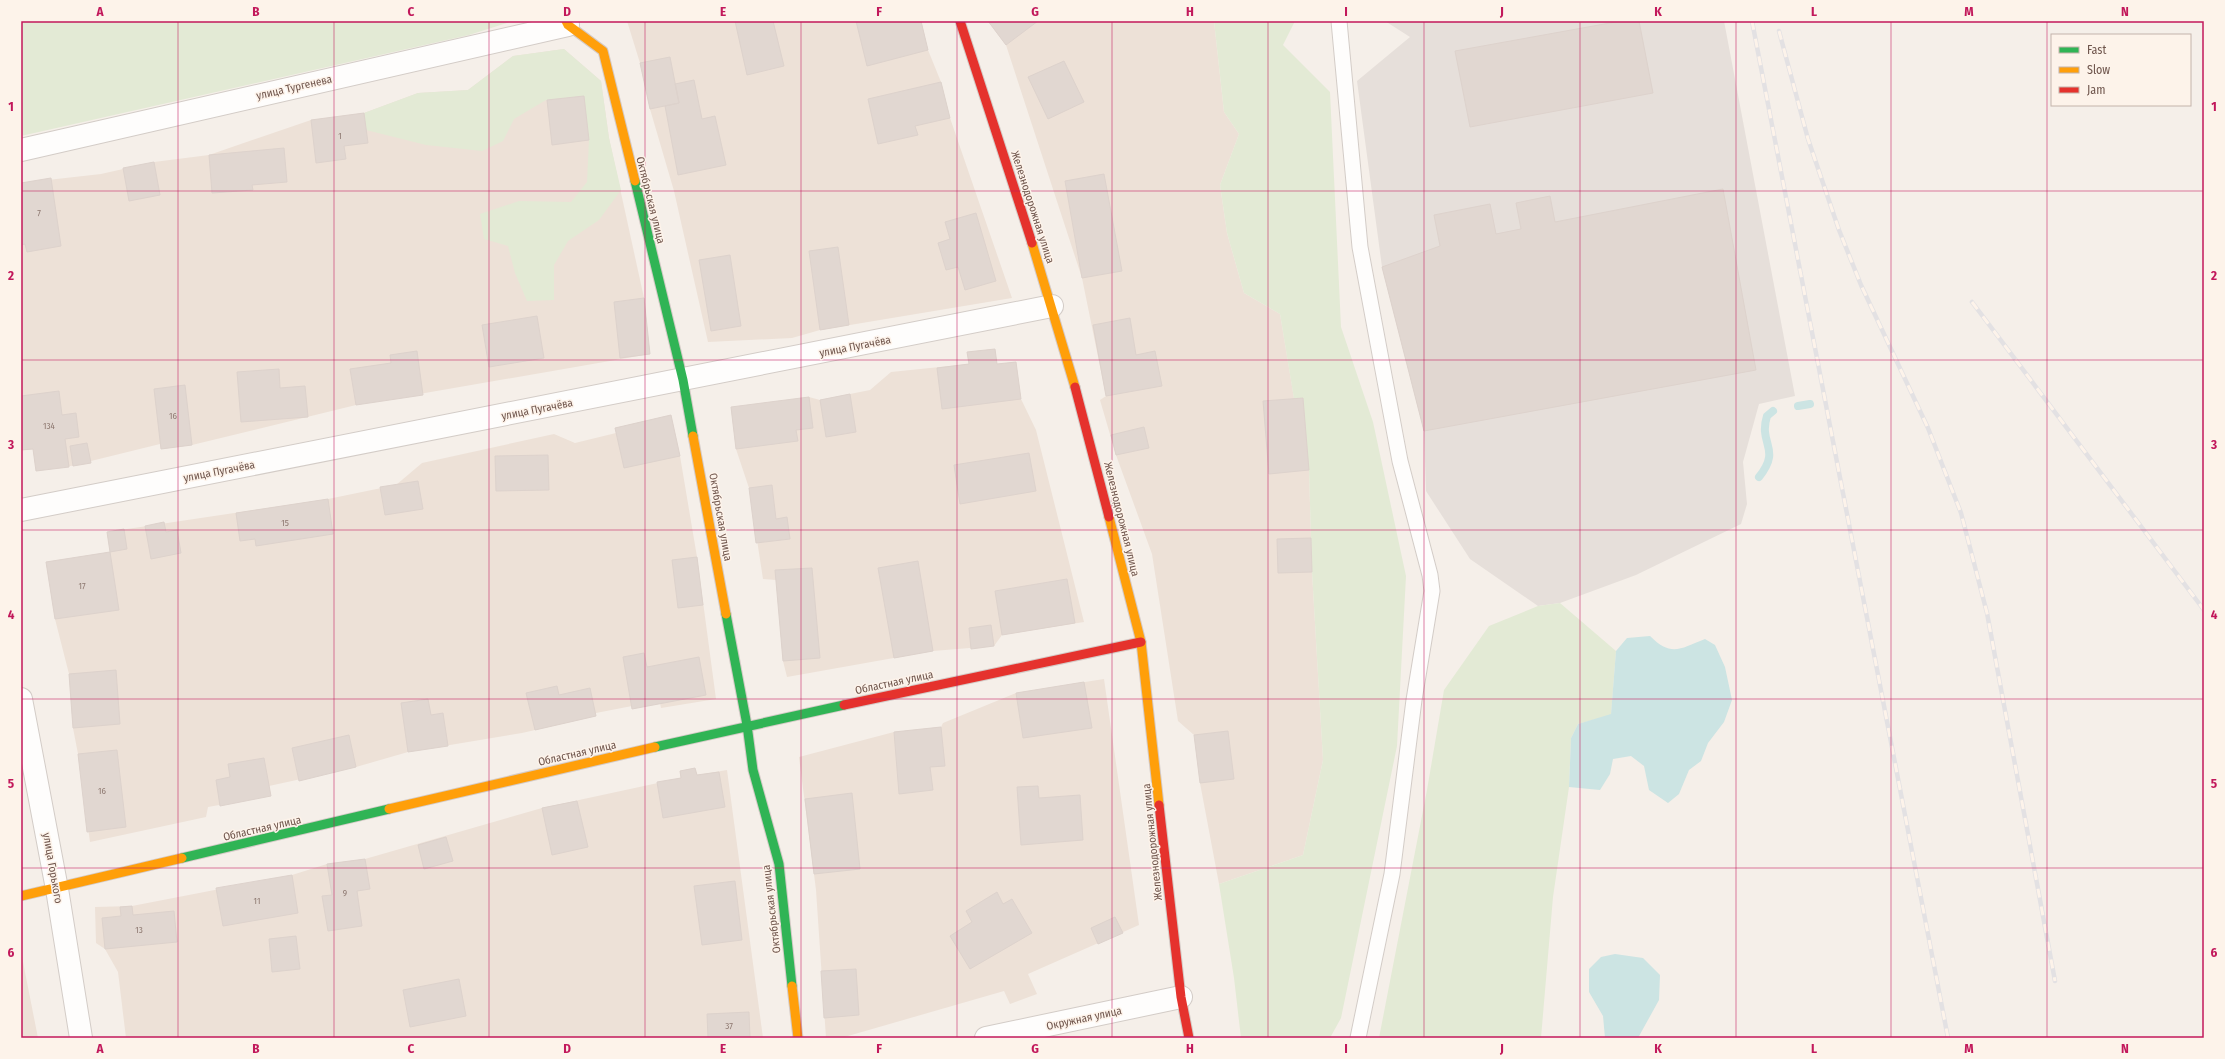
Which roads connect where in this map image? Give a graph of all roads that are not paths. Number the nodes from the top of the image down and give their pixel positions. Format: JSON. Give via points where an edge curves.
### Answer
{"nodes":[{"id":1,"x":960,"y":21,"type":"edge"},
{"id":2,"x":1339,"y":21,"type":"edge"},
{"id":3,"x":567,"y":23,"type":"edge"},
{"id":4,"x":21,"y":150,"type":"edge"},
{"id":5,"x":1052,"y":306,"type":"junction"},
{"id":6,"x":683,"y":380,"type":"junction"},
{"id":7,"x":21,"y":510,"type":"edge"},
{"id":8,"x":1141,"y":642,"type":"junction"},
{"id":9,"x":21,"y":699,"type":"edge"},
{"id":10,"x":747,"y":725,"type":"junction"},
{"id":11,"x":57,"y":889,"type":"junction"},
{"id":12,"x":21,"y":896,"type":"edge"},
{"id":13,"x":1181,"y":998,"type":"junction"},
{"id":14,"x":81,"y":1038,"type":"edge"},
{"id":15,"x":798,"y":1038,"type":"edge"},
{"id":16,"x":986,"y":1038,"type":"edge"},
{"id":17,"x":1189,"y":1038,"type":"edge"},
{"id":18,"x":1358,"y":1038,"type":"edge"}],
"edges":[{"from":1,"to":5,"type":"street","name":"Железнодорожная улица"},
{"from":2,"to":18,"type":"lane","via":[[1360,247],[1400,461],[1432,591],[1414,700],[1392,874]]},
{"from":3,"to":4,"type":"street","name":"улица Тургенева"},
{"from":3,"to":6,"type":"street","name":"Октябрьская улица","via":[[603,51]]},
{"from":5,"to":6,"type":"street","name":"улица Пугачёва"},
{"from":5,"to":8,"type":"street","name":"Железнодорожная улица","via":[[1084,417]]},
{"from":6,"to":7,"type":"street","name":"улица Пугачёва"},
{"from":6,"to":10,"type":"street","name":"Октябрьская улица"},
{"from":8,"to":10,"type":"street","name":"Областная улица"},
{"from":8,"to":13,"type":"street","name":"Железнодорожная улица"},
{"from":9,"to":11,"type":"street","name":"улица Горького"},
{"from":10,"to":11,"type":"street","name":"Областная улица"},
{"from":10,"to":15,"type":"street","name":"Октябрьская улица","via":[[753,770],[779,864]]},
{"from":11,"to":12,"type":"street","name":"Областная улица"},
{"from":11,"to":14,"type":"street","name":"улица Горького"},
{"from":13,"to":16,"type":"street","name":"Окружная улица"},
{"from":13,"to":17,"type":"street","name":"Железнодорожная улица"}]}
